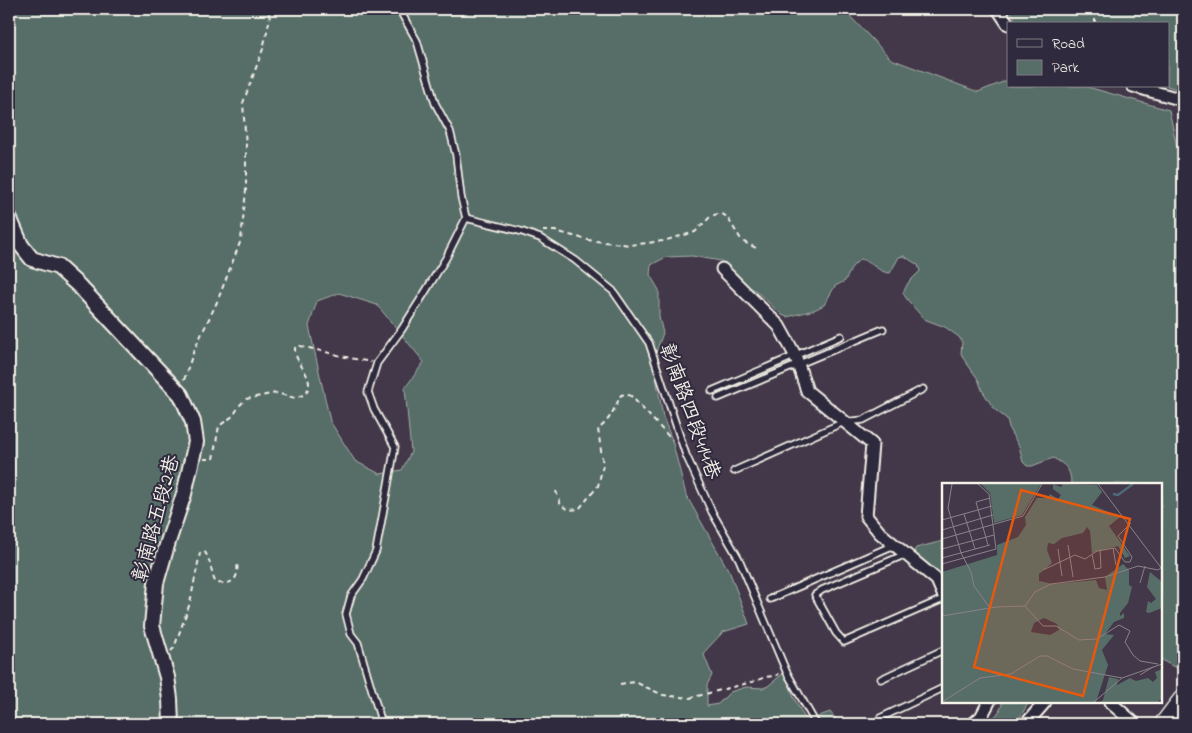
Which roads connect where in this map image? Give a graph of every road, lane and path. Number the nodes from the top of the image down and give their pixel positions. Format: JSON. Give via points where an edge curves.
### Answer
{"nodes":[{"id":1,"x":267,"y":9,"type":"edge"},
{"id":2,"x":399,"y":9,"type":"edge"},
{"id":3,"x":998,"y":9,"type":"edge"},
{"id":4,"x":1095,"y":9,"type":"edge"},
{"id":5,"x":1007,"y":22,"type":"edge"},
{"id":6,"x":1094,"y":22,"type":"edge"},
{"id":7,"x":1140,"y":88,"type":"edge"},
{"id":8,"x":1183,"y":100,"type":"edge"},
{"id":9,"x":9,"y":217,"type":"edge"},
{"id":10,"x":466,"y":218,"type":"junction"},
{"id":11,"x":520,"y":231,"type":"junction"},
{"id":12,"x":758,"y":249,"type":"dead end"},
{"id":13,"x":722,"y":269,"type":"dead end"},
{"id":14,"x":883,"y":329,"type":"dead end"},
{"id":15,"x":841,"y":336,"type":"dead end"},
{"id":16,"x":797,"y":360,"type":"junction"},
{"id":17,"x":377,"y":363,"type":"junction"},
{"id":18,"x":923,"y":389,"type":"dead end"},
{"id":19,"x":712,"y":391,"type":"dead end"},
{"id":20,"x":181,"y":395,"type":"junction"},
{"id":21,"x":718,"y":398,"type":"dead end"},
{"id":22,"x":844,"y":422,"type":"junction"},
{"id":23,"x":686,"y":456,"type":"junction"},
{"id":24,"x":191,"y":460,"type":"junction"},
{"id":25,"x":734,"y":471,"type":"dead end"},
{"id":26,"x":556,"y":491,"type":"dead end"},
{"id":27,"x":895,"y":545,"type":"junction"},
{"id":28,"x":906,"y":554,"type":"junction"},
{"id":29,"x":237,"y":562,"type":"dead end"},
{"id":30,"x":942,"y":592,"type":"edge"},
{"id":31,"x":770,"y":599,"type":"dead end"},
{"id":32,"x":942,"y":599,"type":"edge"},
{"id":33,"x":942,"y":650,"type":"edge"},
{"id":34,"x":162,"y":660,"type":"junction"},
{"id":35,"x":786,"y":671,"type":"junction"},
{"id":36,"x":881,"y":678,"type":"dead end"},
{"id":37,"x":620,"y":684,"type":"dead end"},
{"id":38,"x":942,"y":688,"type":"edge"},
{"id":39,"x":1183,"y":699,"type":"edge"},
{"id":40,"x":989,"y":703,"type":"edge"},
{"id":41,"x":1044,"y":703,"type":"edge"},
{"id":42,"x":1111,"y":703,"type":"edge"},
{"id":43,"x":880,"y":718,"type":"dead end"},
{"id":44,"x":172,"y":724,"type":"edge"},
{"id":45,"x":382,"y":724,"type":"edge"},
{"id":46,"x":816,"y":724,"type":"edge"},
{"id":47,"x":973,"y":724,"type":"edge"},
{"id":48,"x":1026,"y":724,"type":"edge"},
{"id":49,"x":1135,"y":724,"type":"edge"},
{"id":50,"x":1164,"y":724,"type":"edge"}],
"edges":[{"from":1,"to":20,"type":"path","via":[[270,18],[263,49],[243,103],[246,182],[241,240],[194,350]]},
{"from":2,"to":10,"type":"lane","via":[[417,41],[435,103],[450,131]]},
{"from":3,"to":5,"type":"street"},
{"from":4,"to":6,"type":"path"},
{"from":7,"to":8,"type":"street"},
{"from":9,"to":20,"type":"street","name":"彰南路五段2巷","via":[[21,245],[32,259],[58,267],[79,286]]},
{"from":10,"to":11,"type":"lane","name":"彰南路四段414巷"},
{"from":10,"to":17,"type":"lane","via":[[424,294]]},
{"from":11,"to":12,"type":"path","via":[[555,230],[588,240],[630,245],[695,232],[710,216],[720,213],[727,217],[742,241]]},
{"from":11,"to":23,"type":"lane","name":"彰南路四段414巷","via":[[540,238],[576,260],[613,291],[649,344]]},
{"from":13,"to":16,"type":"street","via":[[779,326]]},
{"from":14,"to":16,"type":"lane"},
{"from":15,"to":16,"type":"lane"},
{"from":16,"to":19,"type":"lane"},
{"from":16,"to":21,"type":"lane"},
{"from":16,"to":22,"type":"street","via":[[807,391]]},
{"from":17,"to":24,"type":"path","via":[[300,346],[295,348],[309,386],[306,394],[296,398],[276,393],[246,399],[233,416],[219,426],[212,459]]},
{"from":17,"to":45,"type":"lane","via":[[368,392],[395,447],[376,551],[363,580],[351,596],[346,614]]},
{"from":18,"to":22,"type":"lane","via":[[863,420]]},
{"from":20,"to":24,"type":"street","name":"彰南路五段2巷","via":[[193,422],[196,442]]},
{"from":22,"to":25,"type":"lane"},
{"from":22,"to":27,"type":"street","via":[[872,444],[866,516]]},
{"from":23,"to":26,"type":"path","via":[[631,396],[621,395],[604,425],[598,429],[603,465],[598,486],[579,509],[561,506]]},
{"from":23,"to":35,"type":"lane","name":"彰南路四段414巷","via":[[712,512],[739,559]]},
{"from":24,"to":34,"type":"street","name":"彰南路五段2巷","via":[[184,494],[156,583],[152,626]]},
{"from":27,"to":28,"type":"street"},
{"from":27,"to":31,"type":"lane"},
{"from":28,"to":30,"type":"street","via":[[937,580]]},
{"from":28,"to":32,"type":"lane","via":[[822,590],[815,596],[836,633],[844,642]]},
{"from":29,"to":34,"type":"path","via":[[236,578],[224,584],[216,583],[207,554],[200,553],[190,602],[174,648]]},
{"from":33,"to":36,"type":"lane"},
{"from":34,"to":44,"type":"street","name":"彰南路五段2巷"},
{"from":35,"to":37,"type":"path","via":[[690,698],[663,695],[635,682]]},
{"from":35,"to":46,"type":"lane","name":"彰南路四段414巷"},
{"from":38,"to":43,"type":"lane"},
{"from":39,"to":50,"type":"main road"},
{"from":40,"to":47,"type":"street","via":[[982,717]]},
{"from":41,"to":48,"type":"street"},
{"from":42,"to":49,"type":"street"}]}
